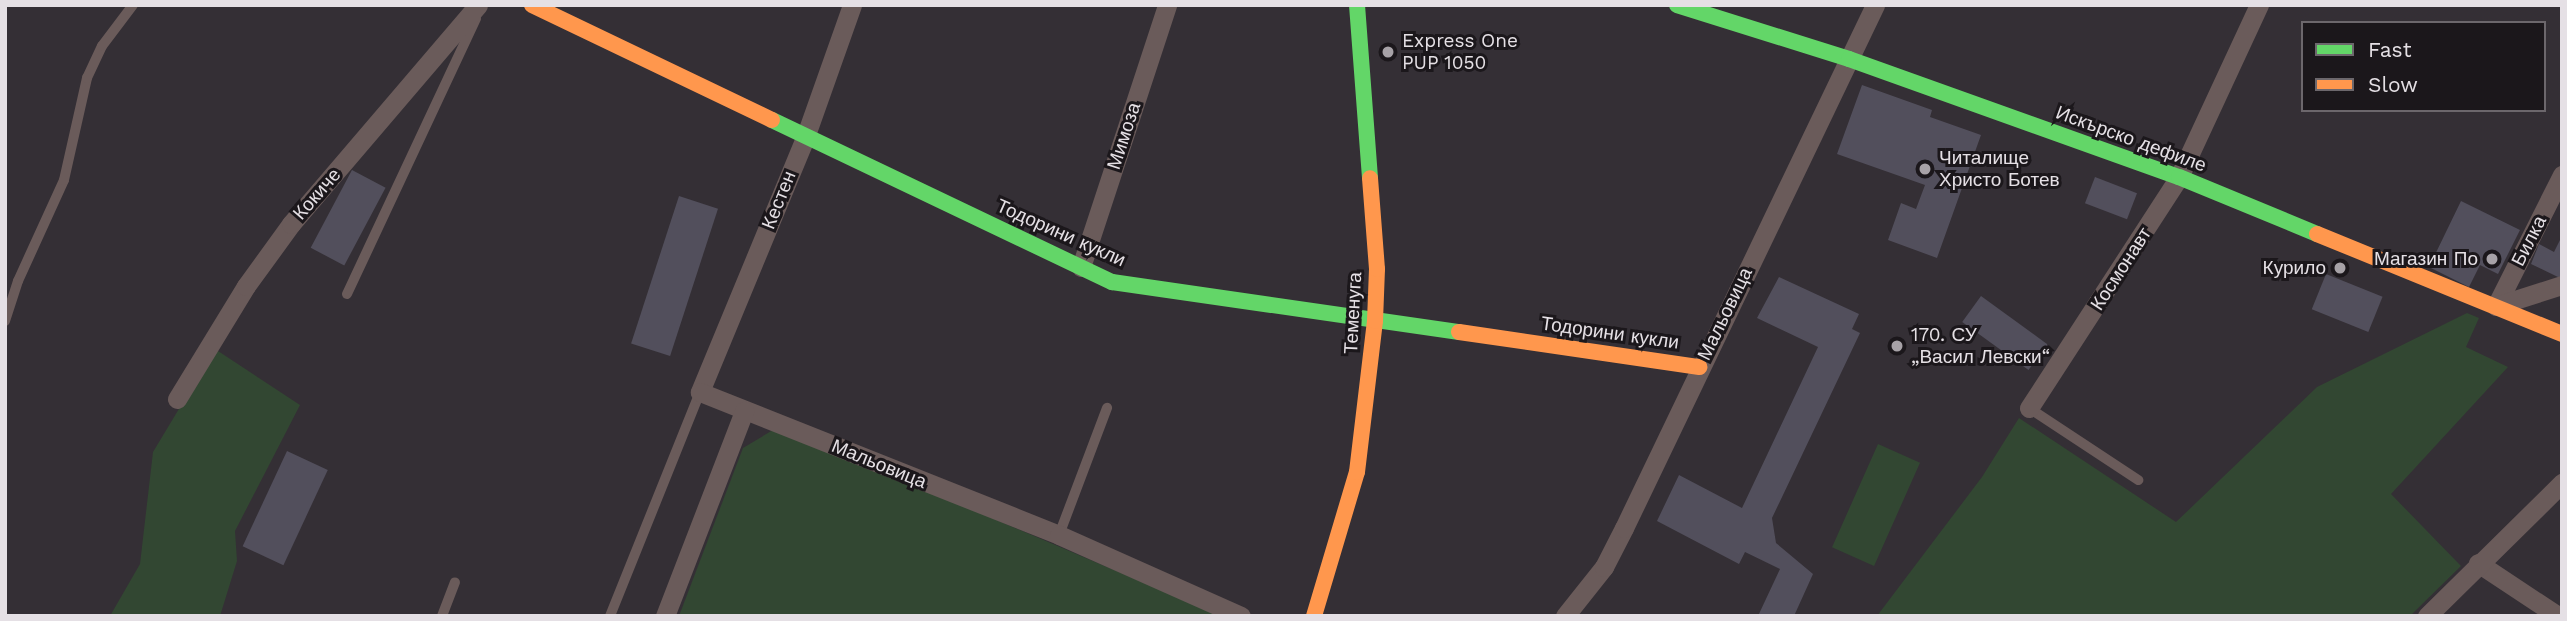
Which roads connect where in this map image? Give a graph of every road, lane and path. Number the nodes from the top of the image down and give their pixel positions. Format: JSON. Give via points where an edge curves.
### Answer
{"nodes":[{"id":1,"x":134,"y":5,"type":"edge"},
{"id":2,"x":480,"y":5,"type":"edge"},
{"id":3,"x":532,"y":5,"type":"edge"},
{"id":4,"x":852,"y":5,"type":"edge"},
{"id":5,"x":1167,"y":5,"type":"edge"},
{"id":6,"x":1357,"y":5,"type":"edge"},
{"id":7,"x":1677,"y":5,"type":"edge"},
{"id":8,"x":1875,"y":5,"type":"edge"},
{"id":9,"x":2259,"y":5,"type":"edge"},
{"id":10,"x":1849,"y":59,"type":"junction"},
{"id":11,"x":805,"y":138,"type":"junction"},
{"id":12,"x":2562,"y":176,"type":"edge"},
{"id":13,"x":2179,"y":177,"type":"junction"},
{"id":14,"x":1081,"y":267,"type":"junction"},
{"id":15,"x":2562,"y":285,"type":"edge"},
{"id":16,"x":346,"y":294,"type":"dead end"},
{"id":17,"x":2496,"y":306,"type":"junction"},
{"id":18,"x":5,"y":321,"type":"edge"},
{"id":19,"x":1375,"y":321,"type":"junction"},
{"id":20,"x":2562,"y":334,"type":"edge"},
{"id":21,"x":1699,"y":368,"type":"junction"},
{"id":22,"x":701,"y":392,"type":"junction"},
{"id":23,"x":177,"y":399,"type":"dead end"},
{"id":24,"x":1107,"y":408,"type":"dead end"},
{"id":25,"x":2029,"y":408,"type":"joint"},
{"id":26,"x":744,"y":411,"type":"junction"},
{"id":27,"x":2138,"y":480,"type":"dead end"},
{"id":28,"x":2562,"y":483,"type":"edge"},
{"id":29,"x":1059,"y":535,"type":"junction"},
{"id":30,"x":2478,"y":563,"type":"junction"},
{"id":31,"x":455,"y":582,"type":"dead end"},
{"id":32,"x":442,"y":616,"type":"edge"},
{"id":33,"x":610,"y":616,"type":"edge"},
{"id":34,"x":665,"y":616,"type":"edge"},
{"id":35,"x":1241,"y":616,"type":"edge"},
{"id":36,"x":1314,"y":616,"type":"edge"},
{"id":37,"x":1565,"y":616,"type":"edge"},
{"id":38,"x":2427,"y":616,"type":"edge"},
{"id":39,"x":2558,"y":616,"type":"edge"}],
"edges":[{"from":1,"to":18,"type":"lane","via":[[102,46],[87,78],[64,180]]},
{"from":2,"to":16,"type":"lane"},
{"from":2,"to":23,"type":"street","name":"Кокиче","via":[[291,224],[246,286]]},
{"from":3,"to":11,"type":"street","name":"Тодорини кукли"},
{"from":4,"to":11,"type":"street","name":"Кестен"},
{"from":5,"to":14,"type":"street","name":"Мимоза"},
{"from":6,"to":19,"type":"street","name":"Теменуга","via":[[1377,269]]},
{"from":7,"to":10,"type":"street","name":"Искърско дефиле"},
{"from":8,"to":10,"type":"street","name":"Мальовица"},
{"from":9,"to":13,"type":"street","name":"Космонавт"},
{"from":10,"to":13,"type":"street","name":"Искърско дефиле"},
{"from":10,"to":21,"type":"street","name":"Мальовица"},
{"from":11,"to":14,"type":"street","name":"Тодорини кукли"},
{"from":11,"to":22,"type":"street","name":"Кестен"},
{"from":12,"to":17,"type":"street","name":"Билка"},
{"from":13,"to":17,"type":"street","name":"Искърско дефиле"},
{"from":13,"to":25,"type":"street","name":"Космонавт"},
{"from":14,"to":19,"type":"street","name":"Тодорини кукли","via":[[1112,282],[1149,289]]},
{"from":15,"to":17,"type":"street"},
{"from":17,"to":20,"type":"street","name":"Искърско дефиле"},
{"from":19,"to":21,"type":"street","name":"Тодорини кукли"},
{"from":19,"to":36,"type":"street","name":"Теменуга","via":[[1357,472]]},
{"from":21,"to":37,"type":"street","name":"Мальовица","via":[[1604,567]]},
{"from":22,"to":26,"type":"street","name":"Мальовица"},
{"from":22,"to":33,"type":"lane"},
{"from":24,"to":29,"type":"lane"},
{"from":25,"to":27,"type":"lane","name":"Космонавт"},
{"from":26,"to":29,"type":"street","name":"Мальовица"},
{"from":26,"to":34,"type":"street"},
{"from":28,"to":30,"type":"street"},
{"from":29,"to":35,"type":"street","name":"Мальовица"},
{"from":30,"to":38,"type":"street"},
{"from":30,"to":39,"type":"street"},
{"from":31,"to":32,"type":"lane"}]}
